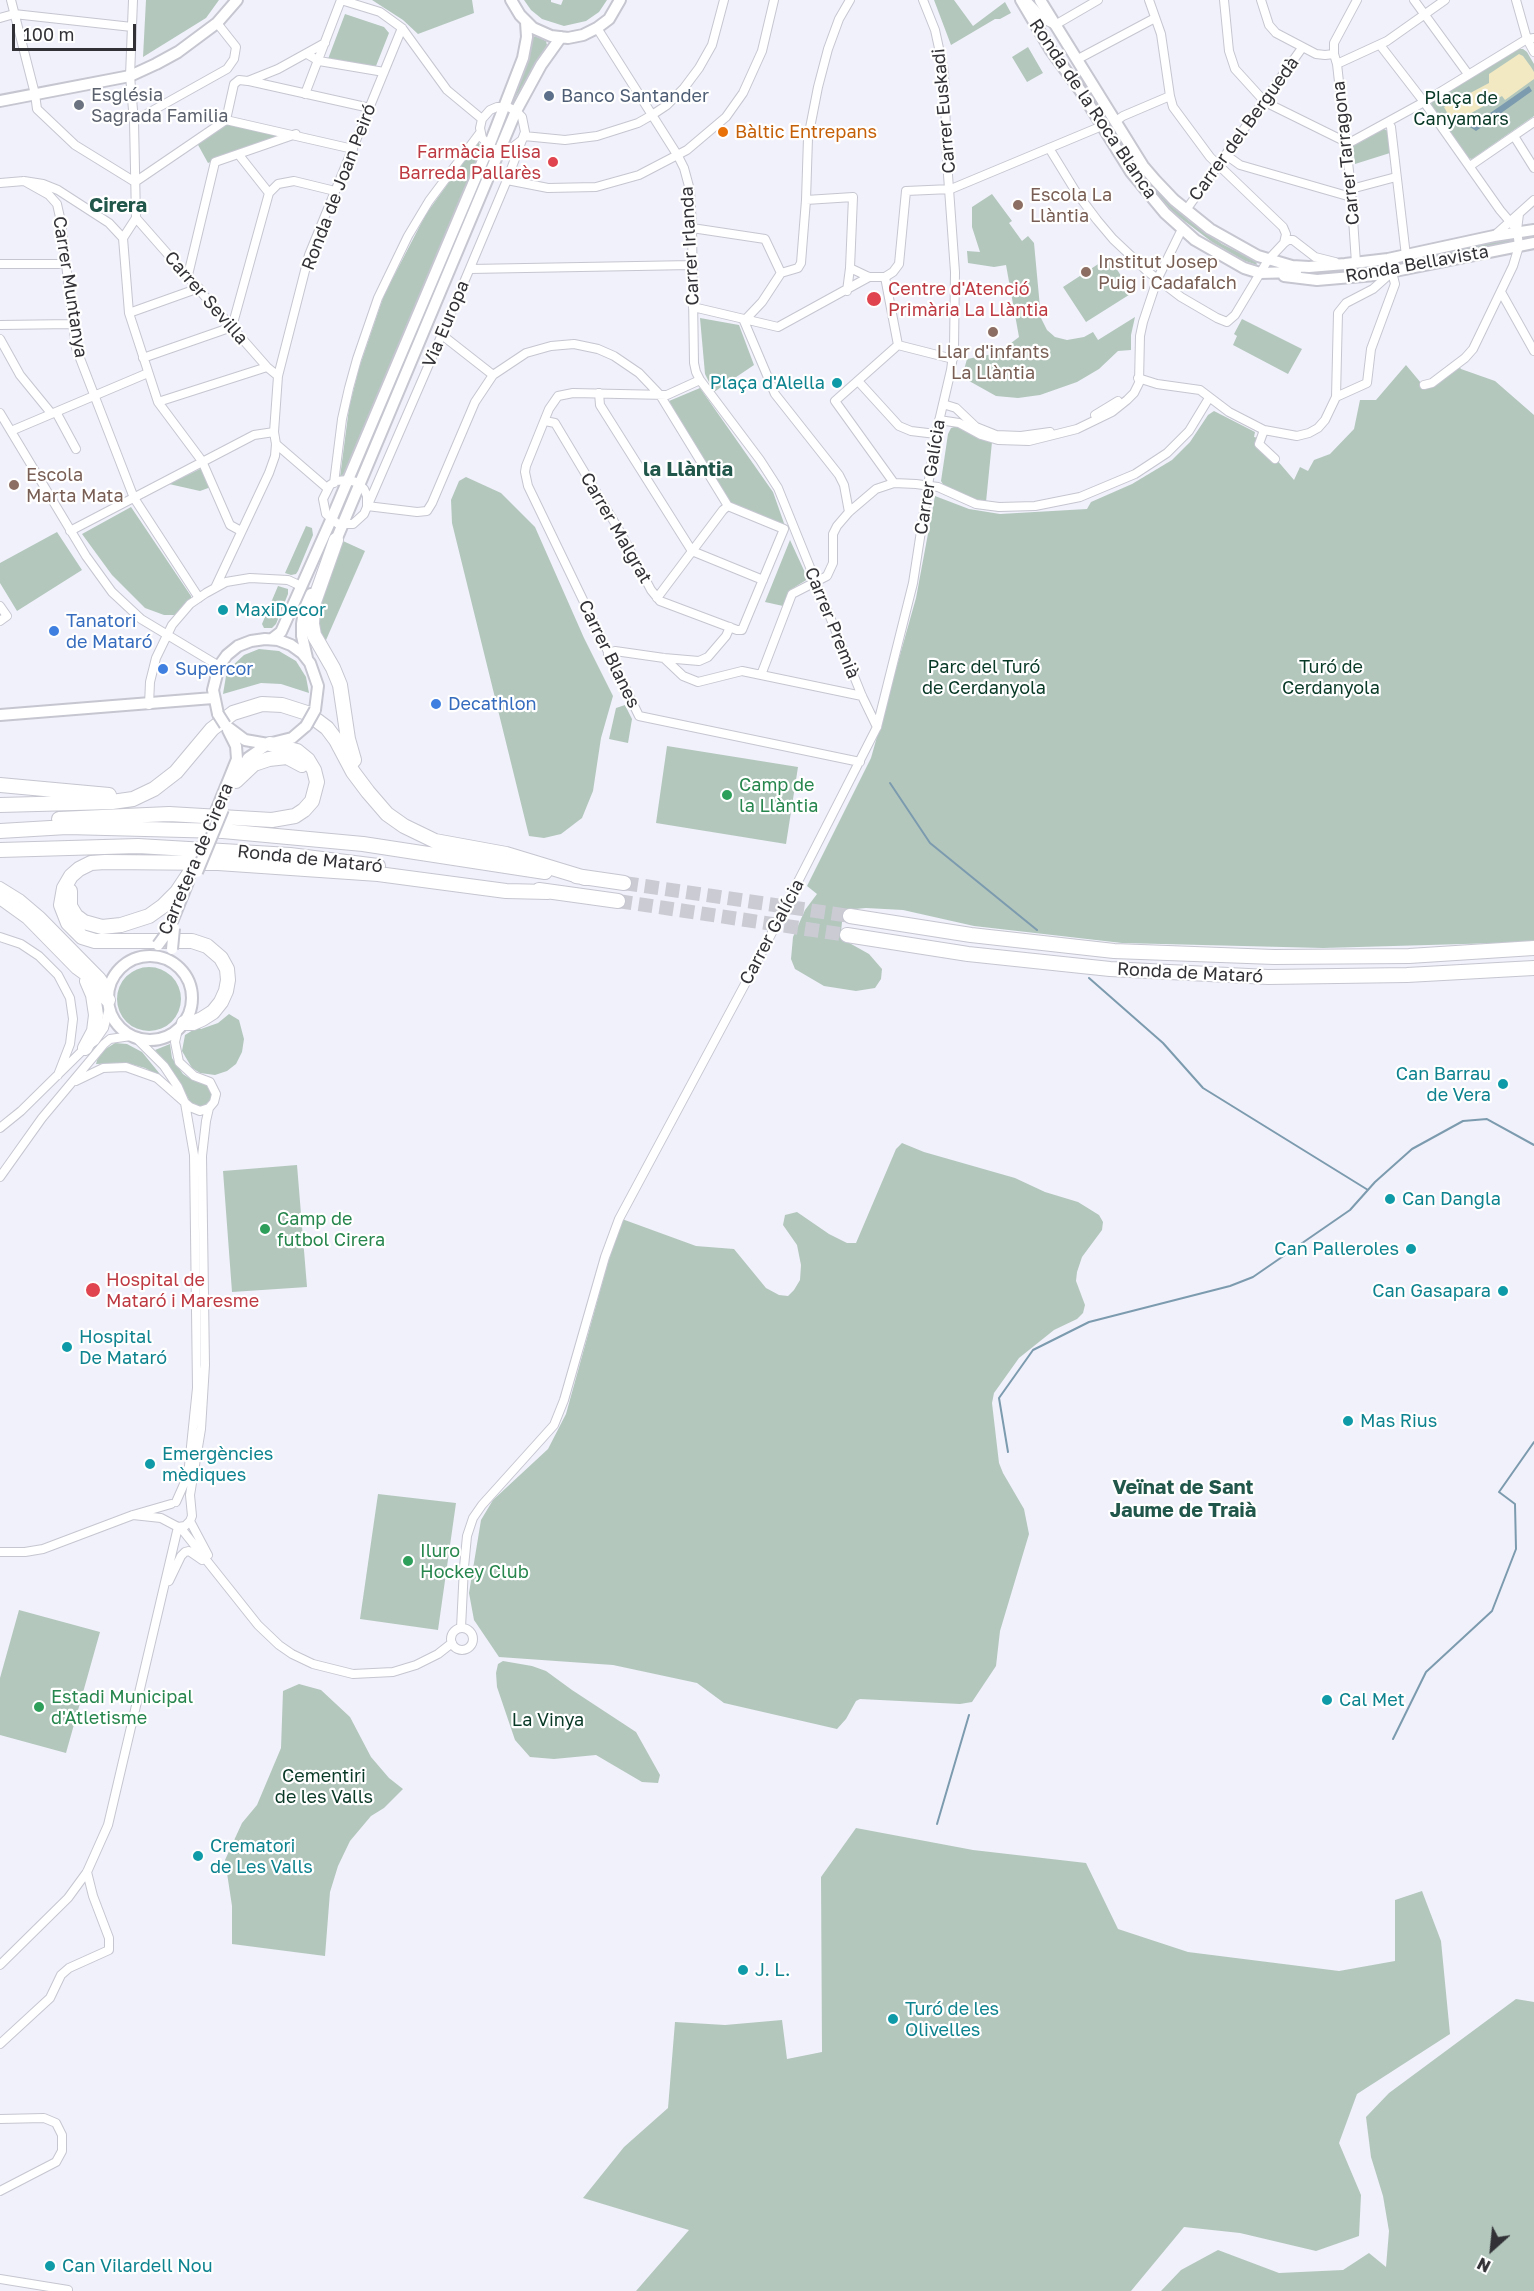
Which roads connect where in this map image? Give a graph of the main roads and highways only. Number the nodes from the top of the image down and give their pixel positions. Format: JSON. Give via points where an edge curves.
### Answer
{"nodes":[{"id":1,"x":336,"y":540,"type":"road end"},
{"id":2,"x":269,"y":744,"type":"road end"},
{"id":3,"x":359,"y":780,"type":"junction"},
{"id":4,"x":236,"y":781,"type":"road end"},
{"id":5,"x":2,"y":784,"type":"edge"},
{"id":6,"x":144,"y":794,"type":"junction"},
{"id":7,"x":0,"y":805,"type":"edge"},
{"id":8,"x":250,"y":818,"type":"junction"},
{"id":9,"x":0,"y":823,"type":"edge"},
{"id":10,"x":0,"y":831,"type":"edge"},
{"id":11,"x":0,"y":850,"type":"edge"},
{"id":12,"x":218,"y":863,"type":"junction"},
{"id":13,"x":192,"y":872,"type":"road end"},
{"id":14,"x":585,"y":878,"type":"junction"},
{"id":15,"x":624,"y":883,"type":"tunnel mouth"},
{"id":16,"x":549,"y":891,"type":"junction"},
{"id":17,"x":0,"y":897,"type":"edge"},
{"id":18,"x":618,"y":901,"type":"tunnel mouth"},
{"id":19,"x":850,"y":916,"type":"tunnel mouth"},
{"id":20,"x":847,"y":935,"type":"tunnel mouth"},
{"id":21,"x":1534,"y":948,"type":"edge"},
{"id":22,"x":77,"y":967,"type":"junction"},
{"id":23,"x":1534,"y":968,"type":"edge"},
{"id":24,"x":109,"y":999,"type":"road end"},
{"id":25,"x":181,"y":1026,"type":"road end"},
{"id":26,"x":85,"y":1048,"type":"road end"}],
"edges":[{"from":1,"to":3,"type":"highway","via":[[313,605],[312,624],[340,685]]},
{"from":2,"to":8,"type":"highway","via":[[297,751],[308,760],[316,776],[316,789],[309,806],[295,816],[282,820]]},
{"from":3,"to":6,"type":"highway","via":[[336,740],[320,722],[290,706],[262,704],[228,716],[176,772]]},
{"from":3,"to":14,"type":"highway","via":[[387,814],[427,838],[506,854]]},
{"from":4,"to":8,"type":"highway","via":[[254,764],[278,757],[295,760],[308,775],[309,791],[300,805],[288,812]]},
{"from":5,"to":6,"type":"highway","via":[[110,795]]},
{"from":6,"to":7,"type":"highway","via":[[112,802]]},
{"from":8,"to":9,"type":"highway","via":[[169,814]]},
{"from":10,"to":14,"type":"highway","name":"Ronda de Mataró","via":[[79,827],[234,832],[407,850]]},
{"from":11,"to":16,"type":"highway","name":"Ronda de Mataró","via":[[138,846],[251,852]]},
{"from":12,"to":13,"type":"highway","via":[[94,868],[74,881],[69,902],[76,916],[89,925],[121,925],[149,916],[163,906]]},
{"from":12,"to":16,"type":"highway","via":[[378,874],[506,891]]},
{"from":12,"to":25,"type":"highway","via":[[97,862],[75,872],[63,891],[64,917],[71,929],[89,940],[192,940],[217,953],[227,975],[224,997],[208,1015]]},
{"from":14,"to":15,"type":"highway"},
{"from":16,"to":18,"type":"highway","name":"Ronda de Mataró"},
{"from":17,"to":22,"type":"highway","via":[[28,917]]},
{"from":19,"to":21,"type":"highway","name":"Ronda de Mataró","via":[[1114,951],[1319,957]]},
{"from":20,"to":23,"type":"highway","name":"Ronda de Mataró","via":[[968,954],[1098,968],[1246,976],[1407,975]]},
{"from":22,"to":24,"type":"highway"},
{"from":22,"to":26,"type":"highway","via":[[90,986],[96,1009],[94,1031]]}]}
